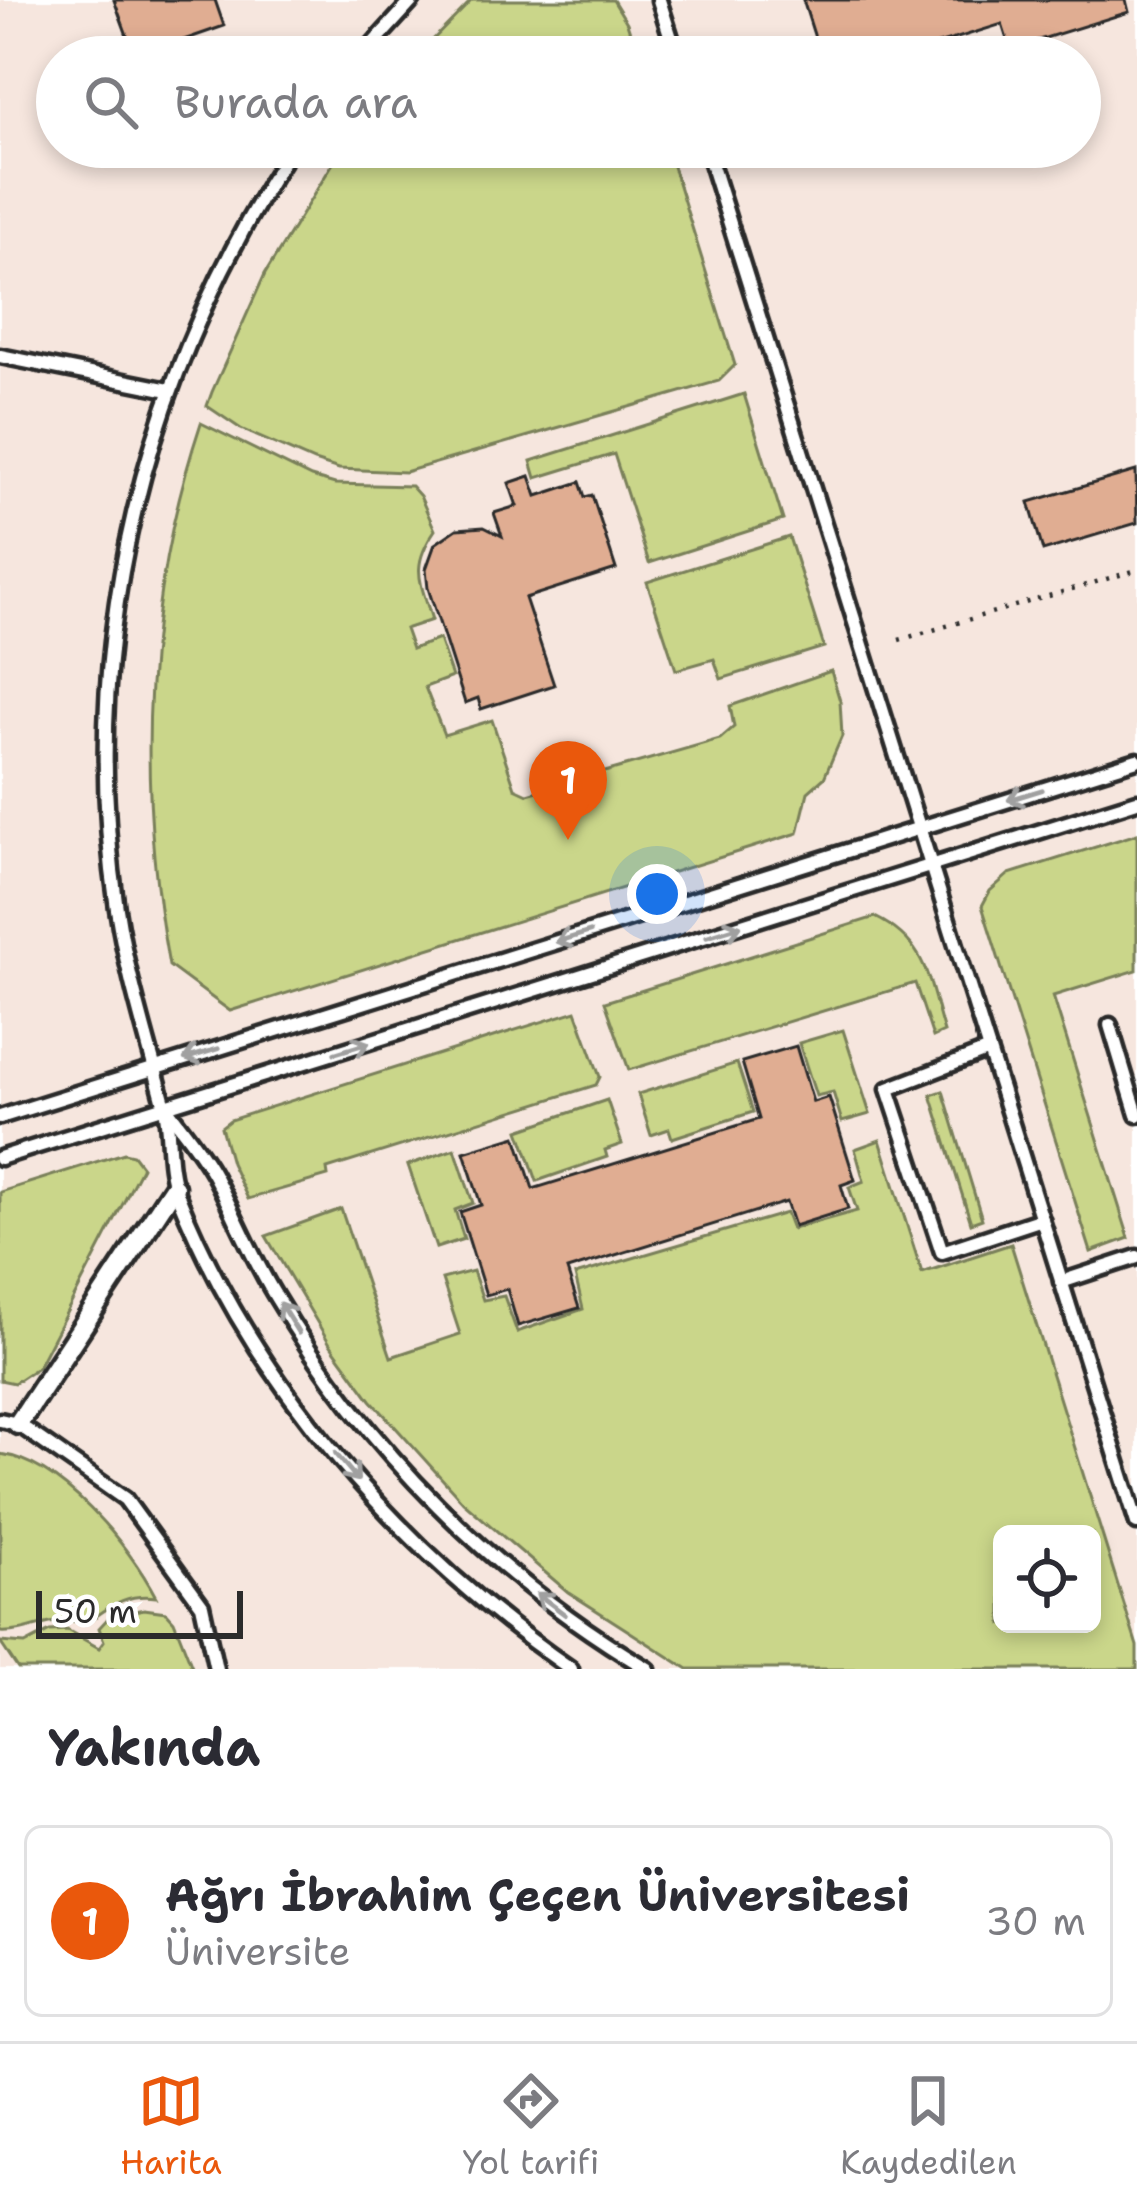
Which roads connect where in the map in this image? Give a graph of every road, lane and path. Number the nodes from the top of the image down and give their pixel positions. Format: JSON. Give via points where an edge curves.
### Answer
{"nodes":[{"id":1,"x":412,"y":0,"type":"edge"},
{"id":2,"x":659,"y":0,"type":"edge"},
{"id":3,"x":380,"y":36,"type":"edge"},
{"id":4,"x":670,"y":36,"type":"edge"},
{"id":5,"x":279,"y":168,"type":"edge"},
{"id":6,"x":713,"y":168,"type":"edge"},
{"id":7,"x":0,"y":356,"type":"edge"},
{"id":8,"x":169,"y":390,"type":"junction"},
{"id":9,"x":1137,"y":570,"type":"edge"},
{"id":10,"x":899,"y":640,"type":"dead end"},
{"id":11,"x":1137,"y":760,"type":"edge"},
{"id":12,"x":1137,"y":801,"type":"edge"},
{"id":13,"x":919,"y":828,"type":"junction"},
{"id":14,"x":931,"y":866,"type":"junction"},
{"id":15,"x":1110,"y":1024,"type":"dead end"},
{"id":16,"x":989,"y":1050,"type":"junction"},
{"id":17,"x":153,"y":1069,"type":"junction"},
{"id":18,"x":165,"y":1106,"type":"junction"},
{"id":19,"x":1137,"y":1115,"type":"edge"},
{"id":20,"x":0,"y":1118,"type":"edge"},
{"id":21,"x":0,"y":1159,"type":"edge"},
{"id":22,"x":174,"y":1187,"type":"junction"},
{"id":23,"x":1042,"y":1219,"type":"junction"},
{"id":24,"x":1137,"y":1257,"type":"edge"},
{"id":25,"x":1061,"y":1282,"type":"junction"},
{"id":26,"x":9,"y":1422,"type":"edge"},
{"id":27,"x":1137,"y":1523,"type":"edge"},
{"id":28,"x":624,"y":1663,"type":"edge"},
{"id":29,"x":216,"y":1669,"type":"edge"},
{"id":30,"x":571,"y":1669,"type":"edge"},
{"id":31,"x":648,"y":1669,"type":"edge"}],
"edges":[{"from":1,"to":3,"type":"lane"},
{"from":2,"to":4,"type":"lane"},
{"from":5,"to":8,"type":"lane","via":[[228,254]]},
{"from":6,"to":13,"type":"lane"},
{"from":7,"to":8,"type":"lane"},
{"from":8,"to":17,"type":"lane","via":[[121,572],[107,706],[117,908]]},
{"from":9,"to":10,"type":"path"},
{"from":11,"to":13,"type":"lane","one_way":true},
{"from":12,"to":14,"type":"lane"},
{"from":13,"to":14,"type":"lane"},
{"from":13,"to":17,"type":"lane","one_way":true},
{"from":14,"to":16,"type":"lane"},
{"from":18,"to":14,"type":"lane","one_way":true},
{"from":15,"to":19,"type":"lane"},
{"from":16,"to":23,"type":"lane"},
{"from":16,"to":23,"type":"lane","via":[[888,1089],[942,1252]]},
{"from":17,"to":18,"type":"lane"},
{"from":17,"to":20,"type":"lane"},
{"from":18,"to":21,"type":"lane"},
{"from":18,"to":22,"type":"lane"},
{"from":28,"to":18,"type":"lane","one_way":true,"via":[[501,1564],[400,1466],[313,1356],[212,1171]]},
{"from":22,"to":26,"type":"street"},
{"from":22,"to":30,"type":"lane","one_way":true,"via":[[240,1317],[322,1438],[420,1546]]},
{"from":23,"to":25,"type":"lane"},
{"from":24,"to":25,"type":"lane"},
{"from":25,"to":27,"type":"lane"},
{"from":26,"to":29,"type":"lane","via":[[125,1499],[202,1605]]},
{"from":28,"to":31,"type":"lane"}]}
